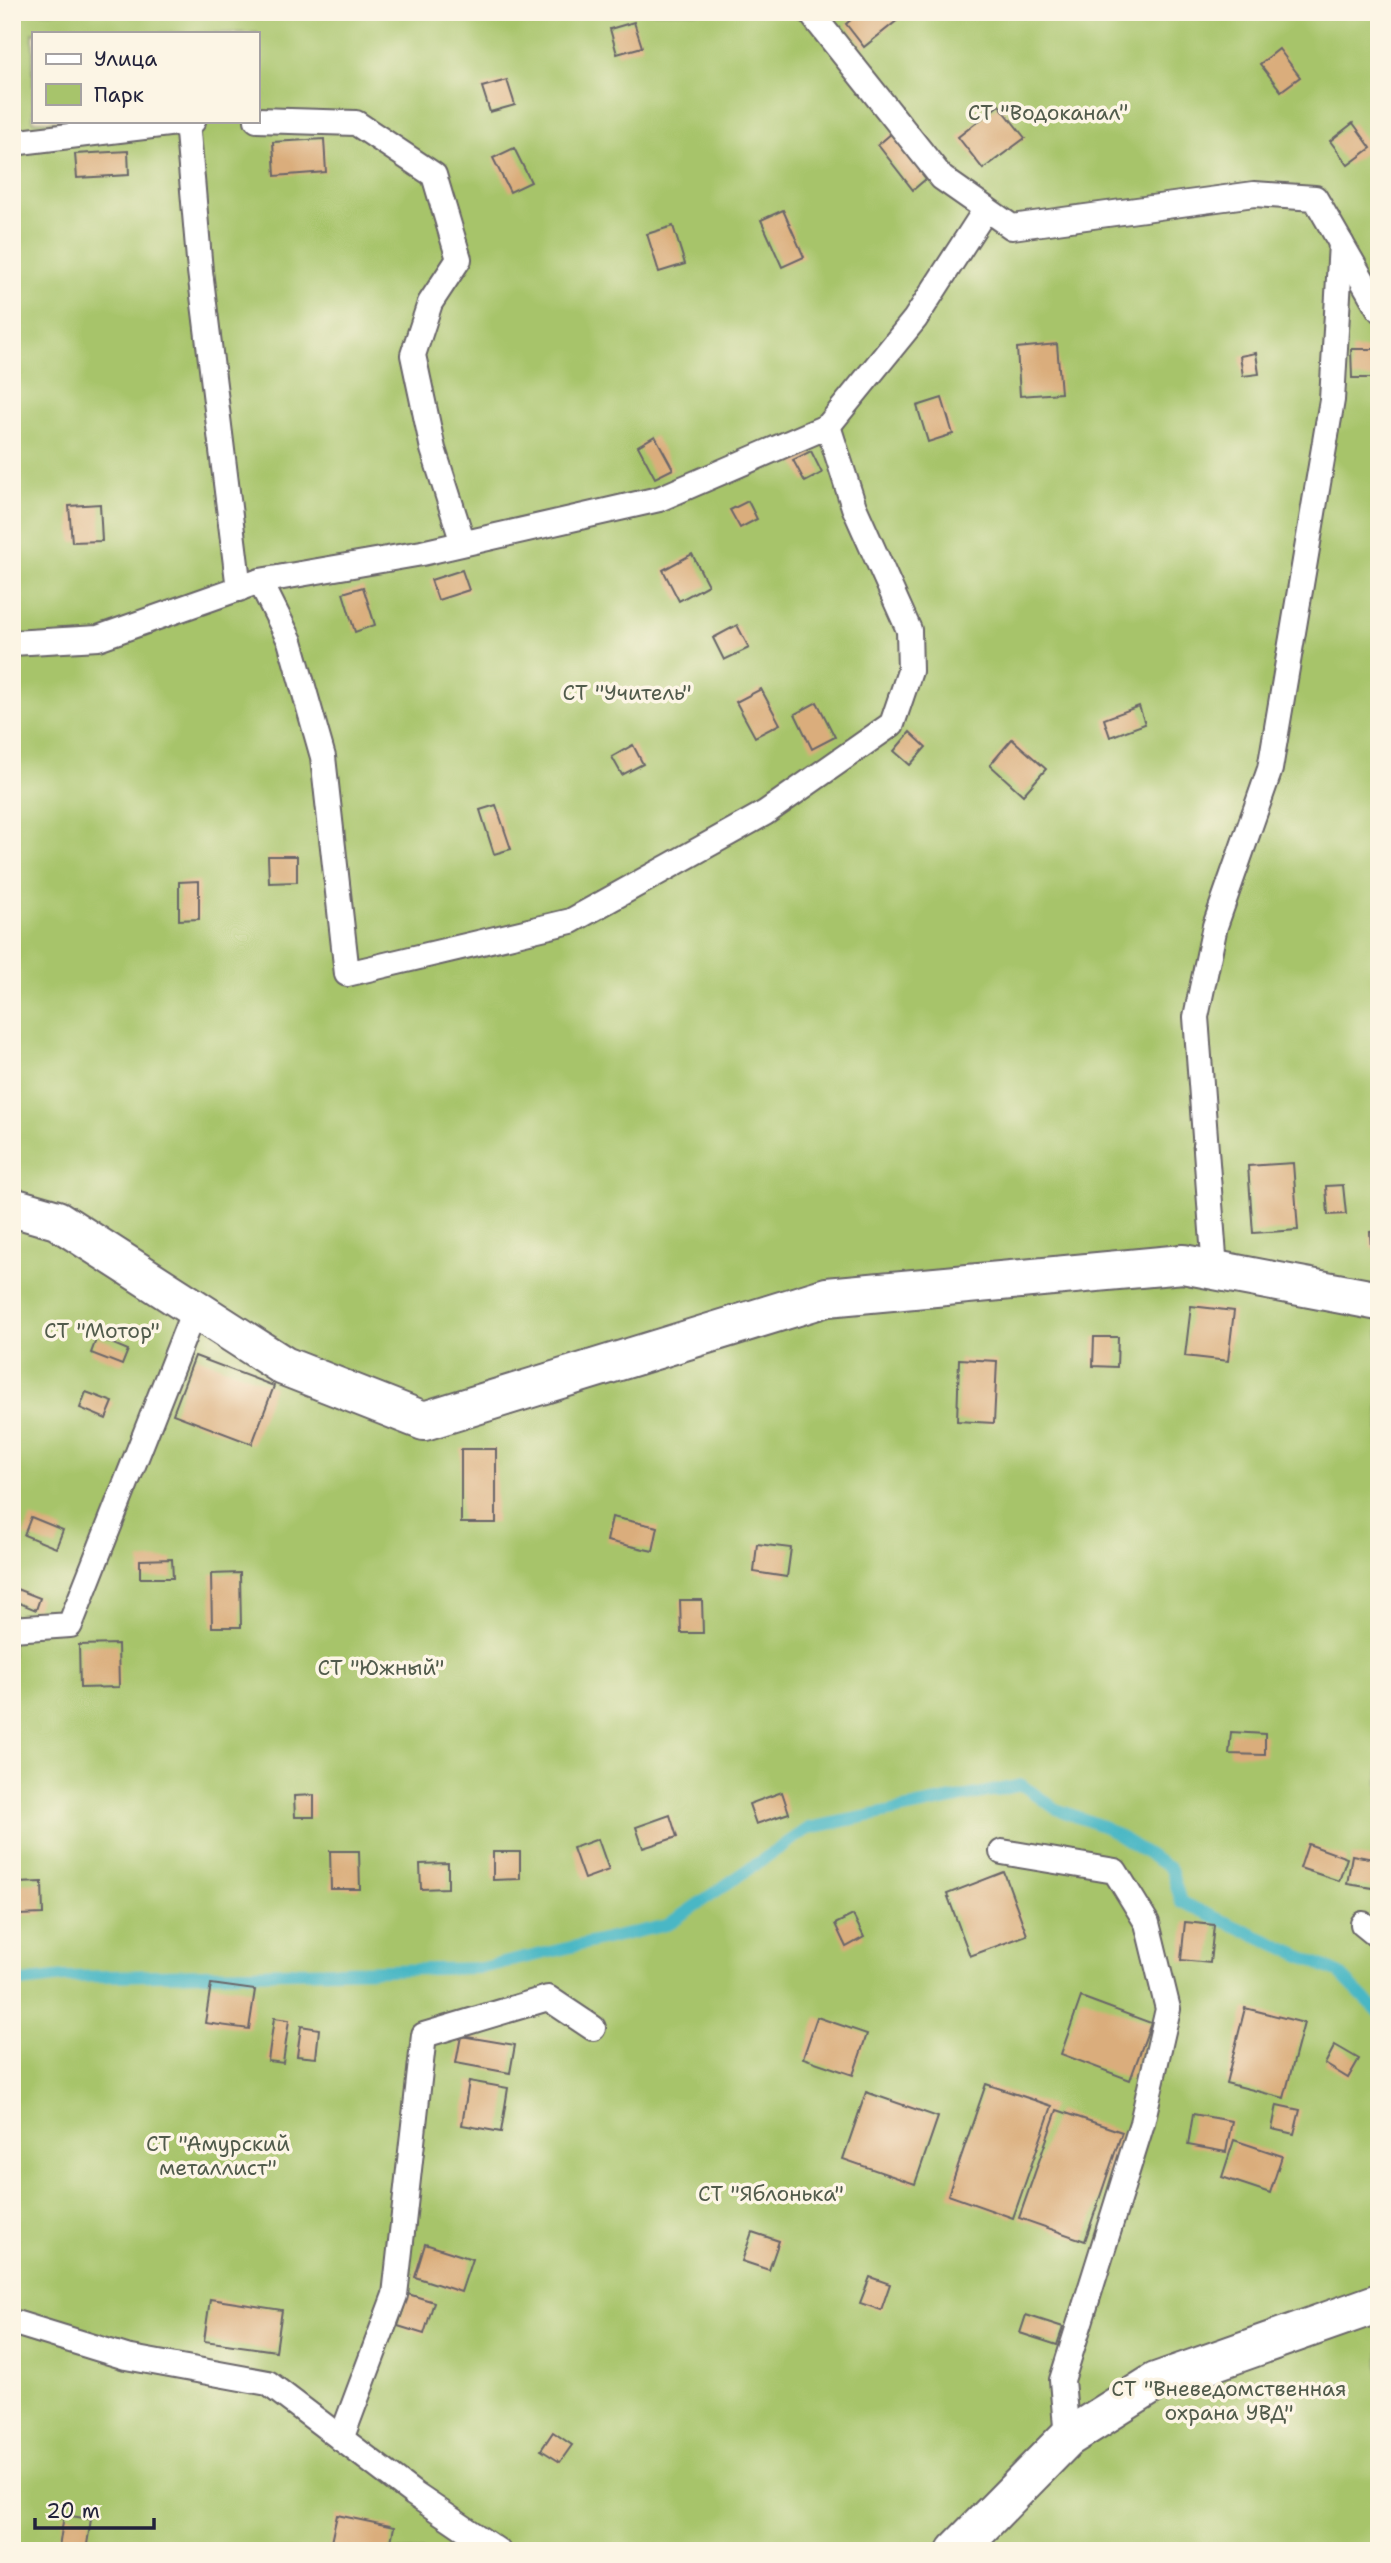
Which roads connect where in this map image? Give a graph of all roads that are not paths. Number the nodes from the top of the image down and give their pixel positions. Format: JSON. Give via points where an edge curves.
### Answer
{"nodes":[{"id":1,"x":810,"y":12,"type":"edge"},
{"id":2,"x":259,"y":120,"type":"edge"},
{"id":3,"x":179,"y":122,"type":"edge"},
{"id":4,"x":187,"y":122,"type":"edge"},
{"id":5,"x":12,"y":143,"type":"edge"},
{"id":6,"x":986,"y":209,"type":"junction"},
{"id":7,"x":1341,"y":243,"type":"junction"},
{"id":8,"x":1379,"y":309,"type":"edge"},
{"id":9,"x":828,"y":426,"type":"junction"},
{"id":10,"x":463,"y":543,"type":"junction"},
{"id":11,"x":250,"y":585,"type":"junction"},
{"id":12,"x":12,"y":642,"type":"edge"},
{"id":13,"x":12,"y":1208,"type":"edge"},
{"id":14,"x":1215,"y":1270,"type":"junction"},
{"id":15,"x":1379,"y":1301,"type":"edge"},
{"id":16,"x":195,"y":1308,"type":"junction"},
{"id":17,"x":12,"y":1629,"type":"edge"},
{"id":18,"x":1002,"y":1852,"type":"dead end"},
{"id":19,"x":593,"y":2028,"type":"dead end"},
{"id":20,"x":1379,"y":2303,"type":"edge"},
{"id":21,"x":12,"y":2322,"type":"edge"},
{"id":22,"x":1067,"y":2438,"type":"junction"},
{"id":23,"x":341,"y":2439,"type":"junction"},
{"id":24,"x":498,"y":2551,"type":"edge"},
{"id":25,"x":956,"y":2551,"type":"edge"}],
"edges":[{"from":1,"to":6,"type":"lane","via":[[942,178]]},
{"from":2,"to":10,"type":"lane","via":[[356,123],[434,175],[459,260],[430,303],[413,355],[433,449]]},
{"from":3,"to":5,"type":"lane"},
{"from":4,"to":11,"type":"lane","via":[[200,271]]},
{"from":6,"to":7,"type":"lane","via":[[1012,228],[1254,194],[1315,198]]},
{"from":6,"to":9,"type":"lane","via":[[915,319]]},
{"from":7,"to":8,"type":"lane"},
{"from":7,"to":14,"type":"lane","via":[[1332,400],[1270,769],[1215,926],[1196,1017]]},
{"from":9,"to":10,"type":"lane","via":[[659,499]]},
{"from":9,"to":11,"type":"lane","via":[[854,507],[909,630],[910,671],[892,724],[765,813],[571,921],[347,974],[323,757],[290,641]]},
{"from":10,"to":11,"type":"lane"},
{"from":11,"to":12,"type":"lane","via":[[98,638]]},
{"from":13,"to":16,"type":"street","via":[[57,1220]]},
{"from":14,"to":15,"type":"street"},
{"from":14,"to":16,"type":"street","via":[[1183,1264],[827,1297],[424,1421],[284,1366]]},
{"from":16,"to":17,"type":"lane","via":[[70,1625]]},
{"from":18,"to":22,"type":"lane","via":[[1115,1871],[1147,1923],[1168,2008],[1142,2123],[1062,2380]]},
{"from":19,"to":23,"type":"lane","via":[[548,1998],[424,2035],[396,2295]]},
{"from":20,"to":22,"type":"street","via":[[1156,2382]]},
{"from":21,"to":23,"type":"lane","via":[[126,2357],[268,2383]]},
{"from":22,"to":25,"type":"street"},
{"from":23,"to":24,"type":"lane"}]}
